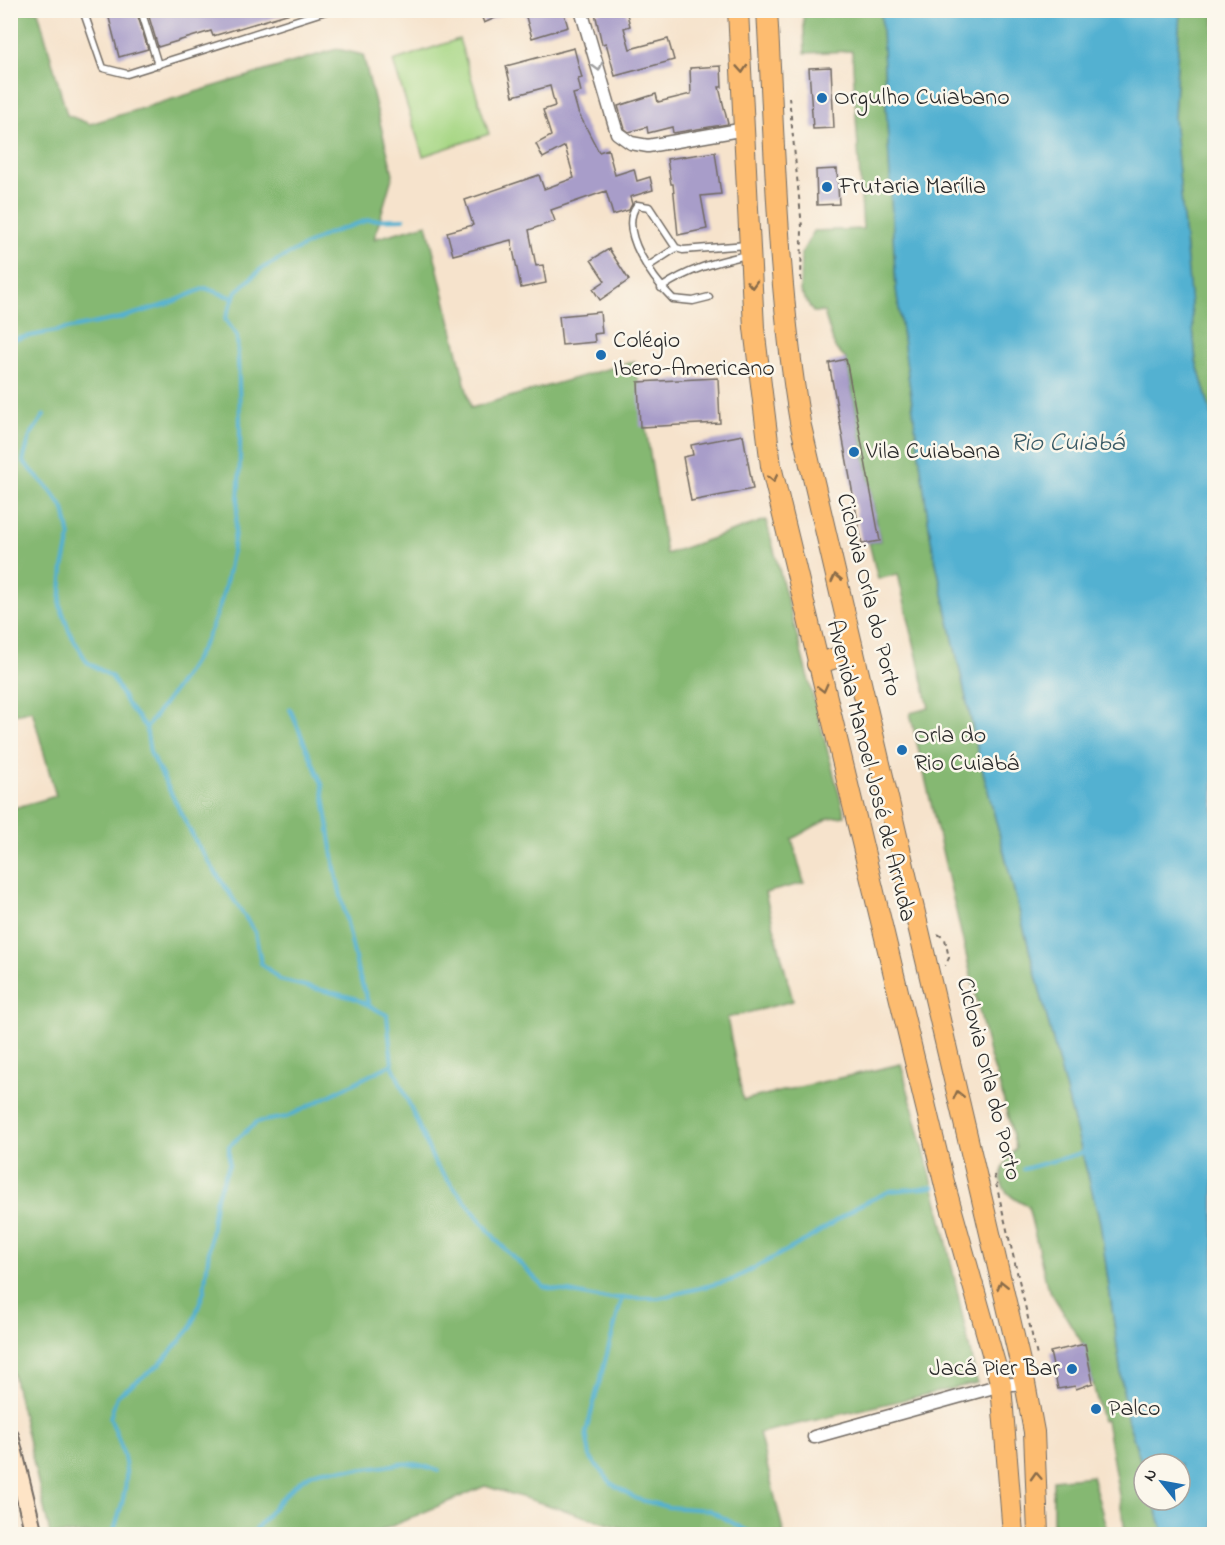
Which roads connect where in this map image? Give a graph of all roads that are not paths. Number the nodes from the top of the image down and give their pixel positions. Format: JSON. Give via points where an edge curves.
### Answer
{"nodes":[{"id":1,"x":83,"y":10,"type":"edge"},
{"id":2,"x":141,"y":10,"type":"edge"},
{"id":3,"x":329,"y":10,"type":"edge"},
{"id":4,"x":581,"y":10,"type":"edge"},
{"id":5,"x":738,"y":10,"type":"edge"},
{"id":6,"x":767,"y":10,"type":"edge"},
{"id":7,"x":158,"y":64,"type":"junction"},
{"id":8,"x":745,"y":129,"type":"junction"},
{"id":9,"x":676,"y":248,"type":"junction"},
{"id":10,"x":751,"y":249,"type":"junction"},
{"id":11,"x":647,"y":267,"type":"junction"},
{"id":12,"x":662,"y":288,"type":"junction"},
{"id":13,"x":709,"y":297,"type":"dead end"},
{"id":14,"x":854,"y":652,"type":"junction"},
{"id":15,"x":817,"y":664,"type":"junction"},
{"id":16,"x":1025,"y":1383,"type":"junction"},
{"id":17,"x":1001,"y":1385,"type":"junction"},
{"id":18,"x":10,"y":1436,"type":"edge"},
{"id":19,"x":814,"y":1437,"type":"dead end"},
{"id":20,"x":34,"y":1534,"type":"edge"},
{"id":21,"x":1013,"y":1534,"type":"edge"},
{"id":22,"x":1038,"y":1534,"type":"edge"}],
"edges":[{"from":1,"to":7,"type":"lane","via":[[103,68],[127,74]]},
{"from":2,"to":7,"type":"lane"},
{"from":3,"to":7,"type":"lane"},
{"from":4,"to":8,"type":"street","one_way":true,"via":[[617,133],[632,143],[648,146]]},
{"from":5,"to":8,"type":"main road","name":"Avenida Manoel José de Arruda","one_way":true},
{"from":14,"to":6,"type":"main road","name":"Avenida Manoel José de Arruda","one_way":true,"via":[[791,367],[778,219]]},
{"from":8,"to":10,"type":"main road","name":"Avenida Manoel José de Arruda"},
{"from":9,"to":10,"type":"lane"},
{"from":9,"to":11,"type":"lane"},
{"from":9,"to":11,"type":"lane","via":[[649,207],[637,205],[630,214],[630,227]]},
{"from":10,"to":12,"type":"lane","via":[[681,274]]},
{"from":10,"to":15,"type":"main road","name":"Avenida Manoel José de Arruda","one_way":true,"via":[[754,328],[765,432]]},
{"from":11,"to":12,"type":"lane"},
{"from":12,"to":13,"type":"lane","via":[[673,299],[693,301]]},
{"from":14,"to":15,"type":"main road"},
{"from":16,"to":14,"type":"main road","name":"Avenida Manoel José de Arruda","one_way":true},
{"from":15,"to":17,"type":"main road","name":"Avenida Manoel José de Arruda","one_way":true,"via":[[945,1186]]},
{"from":16,"to":17,"type":"street"},
{"from":22,"to":16,"type":"main road","name":"Avenida Manoel José de Arruda","one_way":true,"via":[[1034,1432]]},
{"from":17,"to":19,"type":"street"},
{"from":17,"to":21,"type":"main road","name":"Avenida Manoel José de Arruda"},
{"from":18,"to":20,"type":"street"}]}
